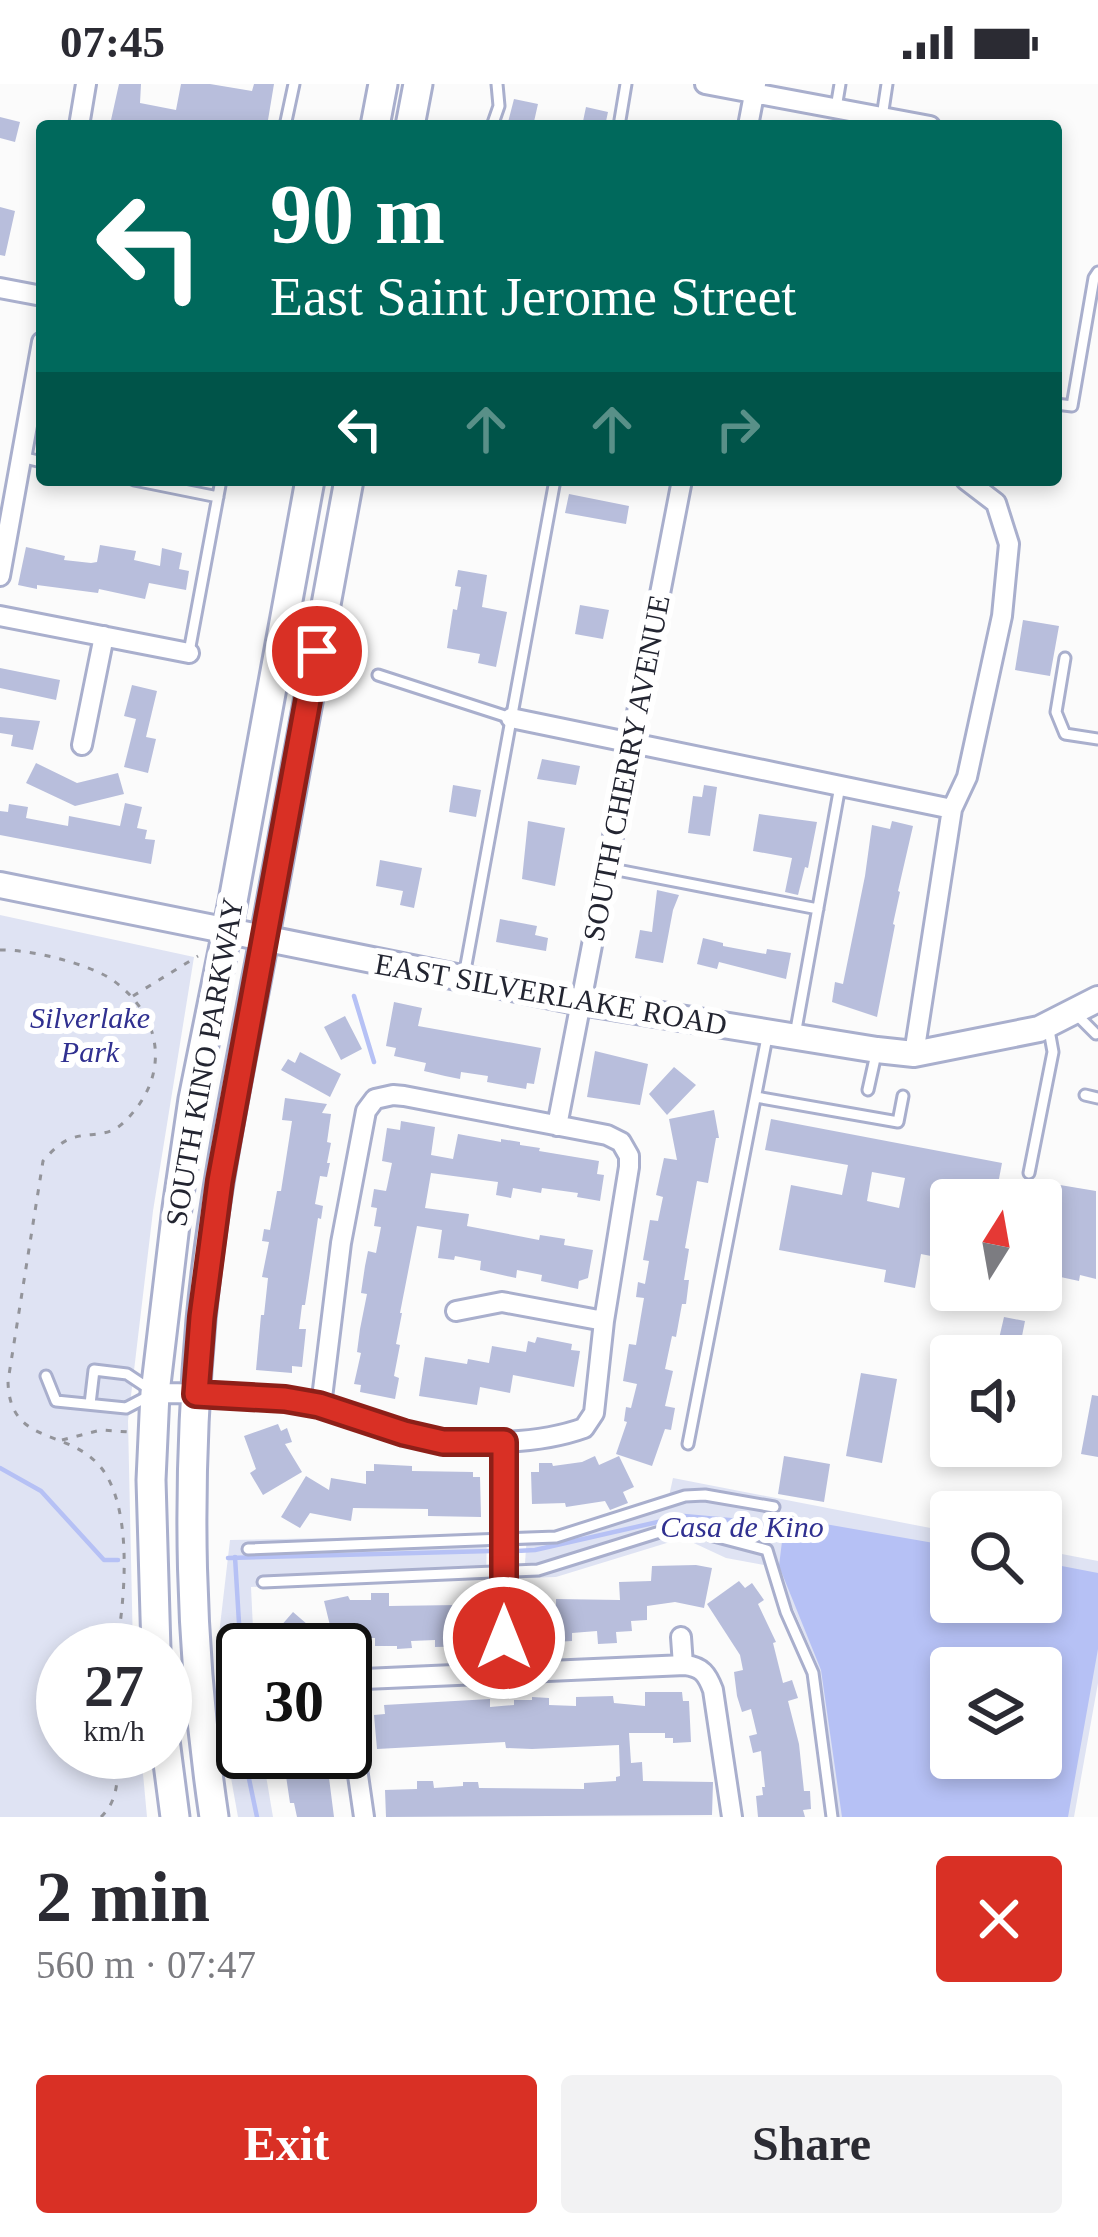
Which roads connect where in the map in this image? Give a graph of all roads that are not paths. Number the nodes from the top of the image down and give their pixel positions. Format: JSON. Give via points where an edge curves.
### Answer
{"nodes":[{"id":1,"x":86,"y":84,"type":"edge"},
{"id":2,"x":294,"y":84,"type":"edge"},
{"id":3,"x":382,"y":84,"type":"edge"},
{"id":4,"x":418,"y":84,"type":"edge"},
{"id":5,"x":497,"y":84,"type":"edge"},
{"id":6,"x":626,"y":84,"type":"edge"},
{"id":7,"x":705,"y":84,"type":"edge"},
{"id":8,"x":840,"y":84,"type":"edge"},
{"id":9,"x":887,"y":84,"type":"edge"},
{"id":10,"x":756,"y":89,"type":"edge"},
{"id":11,"x":836,"y":109,"type":"junction"},
{"id":12,"x":882,"y":117,"type":"junction"},
{"id":13,"x":80,"y":120,"type":"edge"},
{"id":14,"x":286,"y":120,"type":"edge"},
{"id":15,"x":376,"y":120,"type":"edge"},
{"id":16,"x":411,"y":120,"type":"edge"},
{"id":17,"x":494,"y":120,"type":"edge"},
{"id":18,"x":620,"y":120,"type":"edge"},
{"id":19,"x":749,"y":120,"type":"edge"},
{"id":20,"x":897,"y":120,"type":"edge"},
{"id":21,"x":1098,"y":272,"type":"edge"},
{"id":22,"x":0,"y":288,"type":"edge"},
{"id":23,"x":36,"y":295,"type":"edge"},
{"id":24,"x":36,"y":375,"type":"edge"},
{"id":25,"x":1062,"y":405,"type":"edge"},
{"id":26,"x":21,"y":458,"type":"junction"},
{"id":27,"x":36,"y":461,"type":"edge"},
{"id":28,"x":164,"y":486,"type":"edge"},
{"id":29,"x":220,"y":486,"type":"edge"},
{"id":30,"x":309,"y":486,"type":"edge"},
{"id":31,"x":348,"y":486,"type":"edge"},
{"id":32,"x":554,"y":486,"type":"edge"},
{"id":33,"x":681,"y":486,"type":"edge"},
{"id":34,"x":974,"y":486,"type":"edge"},
{"id":35,"x":218,"y":497,"type":"junction"},
{"id":36,"x":0,"y":576,"type":"edge"},
{"id":37,"x":0,"y":616,"type":"edge"},
{"id":38,"x":104,"y":636,"type":"junction"},
{"id":39,"x":189,"y":653,"type":"joint"},
{"id":40,"x":1065,"y":658,"type":"dead end"},
{"id":41,"x":378,"y":676,"type":"dead end"},
{"id":42,"x":511,"y":718,"type":"junction"},
{"id":43,"x":1098,"y":740,"type":"edge"},
{"id":44,"x":631,"y":743,"type":"junction"},
{"id":45,"x":82,"y":745,"type":"dead end"},
{"id":46,"x":841,"y":786,"type":"junction"},
{"id":47,"x":952,"y":808,"type":"junction"},
{"id":48,"x":607,"y":868,"type":"junction"},
{"id":49,"x":0,"y":885,"type":"edge"},
{"id":50,"x":818,"y":909,"type":"junction"},
{"id":51,"x":227,"y":933,"type":"junction"},
{"id":52,"x":264,"y":940,"type":"junction"},
{"id":53,"x":463,"y":979,"type":"junction"},
{"id":54,"x":1098,"y":999,"type":"edge"},
{"id":55,"x":581,"y":1002,"type":"junction"},
{"id":56,"x":1073,"y":1011,"type":"junction"},
{"id":57,"x":1048,"y":1024,"type":"junction"},
{"id":58,"x":768,"y":1033,"type":"junction"},
{"id":59,"x":1096,"y":1034,"type":"edge"},
{"id":60,"x":795,"y":1037,"type":"junction"},
{"id":61,"x":877,"y":1050,"type":"junction"},
{"id":62,"x":914,"y":1054,"type":"junction"},
{"id":63,"x":868,"y":1090,"type":"dead end"},
{"id":64,"x":1085,"y":1095,"type":"dead end"},
{"id":65,"x":903,"y":1096,"type":"dead end"},
{"id":66,"x":756,"y":1097,"type":"junction"},
{"id":67,"x":1098,"y":1098,"type":"edge"},
{"id":68,"x":557,"y":1126,"type":"junction"},
{"id":69,"x":1029,"y":1174,"type":"dead end"},
{"id":70,"x":456,"y":1311,"type":"dead end"},
{"id":71,"x":604,"y":1321,"type":"junction"},
{"id":72,"x":46,"y":1376,"type":"dead end"},
{"id":73,"x":155,"y":1393,"type":"junction"},
{"id":74,"x":196,"y":1394,"type":"junction"},
{"id":75,"x":90,"y":1404,"type":"junction"},
{"id":76,"x":321,"y":1406,"type":"junction"},
{"id":77,"x":504,"y":1442,"type":"junction"},
{"id":78,"x":688,"y":1444,"type":"dead end"},
{"id":79,"x":774,"y":1508,"type":"dead end"},
{"id":80,"x":504,"y":1539,"type":"junction"},
{"id":81,"x":248,"y":1549,"type":"dead end"},
{"id":82,"x":504,"y":1572,"type":"junction"},
{"id":83,"x":263,"y":1582,"type":"dead end"},
{"id":84,"x":155,"y":1623,"type":"edge"},
{"id":85,"x":681,"y":1637,"type":"dead end"},
{"id":86,"x":691,"y":1666,"type":"junction"},
{"id":87,"x":504,"y":1671,"type":"junction"},
{"id":88,"x":170,"y":1779,"type":"edge"},
{"id":89,"x":175,"y":1817,"type":"edge"},
{"id":90,"x":214,"y":1817,"type":"edge"},
{"id":91,"x":364,"y":1817,"type":"edge"},
{"id":92,"x":732,"y":1817,"type":"edge"},
{"id":93,"x":832,"y":1817,"type":"edge"}],
"edges":[{"from":1,"to":13,"type":"street"},
{"from":2,"to":14,"type":"lane"},
{"from":3,"to":15,"type":"main road"},
{"from":4,"to":16,"type":"main road"},
{"from":5,"to":17,"type":"lane"},
{"from":6,"to":18,"type":"lane"},
{"from":7,"to":10,"type":"street"},
{"from":8,"to":11,"type":"lane"},
{"from":9,"to":12,"type":"lane"},
{"from":10,"to":11,"type":"street"},
{"from":10,"to":19,"type":"street"},
{"from":11,"to":12,"type":"street"},
{"from":12,"to":20,"type":"street"},
{"from":21,"to":25,"type":"lane","via":[[1072,406]]},
{"from":22,"to":23,"type":"street"},
{"from":24,"to":26,"type":"street"},
{"from":26,"to":27,"type":"lane"},
{"from":26,"to":36,"type":"street"},
{"from":28,"to":35,"type":"lane"},
{"from":29,"to":35,"type":"lane"},
{"from":30,"to":51,"type":"main road","name":"SOUTH KINO PARKWAY"},
{"from":31,"to":52,"type":"main road","name":"SOUTH KINO PARKWAY"},
{"from":32,"to":42,"type":"lane"},
{"from":33,"to":44,"type":"street","name":"SOUTH CHERRY AVENUE"},
{"from":34,"to":47,"type":"street","via":[[996,503],[1009,544],[998,637],[967,777]]},
{"from":35,"to":39,"type":"lane"},
{"from":37,"to":38,"type":"street"},
{"from":38,"to":39,"type":"street"},
{"from":38,"to":45,"type":"street"},
{"from":40,"to":43,"type":"lane","via":[[1056,712],[1065,734]]},
{"from":41,"to":42,"type":"lane"},
{"from":42,"to":44,"type":"street"},
{"from":42,"to":53,"type":"lane"},
{"from":44,"to":46,"type":"street"},
{"from":44,"to":48,"type":"street","name":"SOUTH CHERRY AVENUE"},
{"from":46,"to":47,"type":"street"},
{"from":46,"to":50,"type":"lane"},
{"from":47,"to":62,"type":"street"},
{"from":48,"to":50,"type":"lane"},
{"from":48,"to":55,"type":"street","name":"SOUTH CHERRY AVENUE"},
{"from":49,"to":51,"type":"street","name":"EAST SILVERLAKE ROAD"},
{"from":50,"to":60,"type":"lane"},
{"from":51,"to":52,"type":"street","name":"EAST SILVERLAKE ROAD"},
{"from":51,"to":73,"type":"main road","name":"SOUTH KINO PARKWAY","via":[[193,1099]]},
{"from":52,"to":53,"type":"street","name":"EAST SILVERLAKE ROAD"},
{"from":52,"to":74,"type":"main road","name":"SOUTH KINO PARKWAY","via":[[213,1223]]},
{"from":53,"to":55,"type":"street","name":"EAST SILVERLAKE ROAD"},
{"from":54,"to":56,"type":"street","name":"EAST SILVERLAKE ROAD"},
{"from":55,"to":58,"type":"street","name":"EAST SILVERLAKE ROAD"},
{"from":55,"to":68,"type":"street","name":"SOUTH CHERRY AVENUE"},
{"from":56,"to":57,"type":"street","name":"EAST SILVERLAKE ROAD"},
{"from":56,"to":59,"type":"lane"},
{"from":57,"to":62,"type":"street","name":"EAST SILVERLAKE ROAD"},
{"from":57,"to":69,"type":"lane","via":[[1052,1052]]},
{"from":58,"to":60,"type":"street","name":"EAST SILVERLAKE ROAD"},
{"from":58,"to":66,"type":"lane"},
{"from":60,"to":61,"type":"street","name":"EAST SILVERLAKE ROAD"},
{"from":61,"to":62,"type":"street","name":"EAST SILVERLAKE ROAD"},
{"from":61,"to":63,"type":"lane"},
{"from":64,"to":67,"type":"lane"},
{"from":65,"to":66,"type":"lane","via":[[898,1122]]},
{"from":66,"to":78,"type":"lane"},
{"from":68,"to":71,"type":"street","via":[[626,1139]]},
{"from":68,"to":76,"type":"street","via":[[376,1095],[366,1111],[341,1243]]},
{"from":70,"to":71,"type":"street","via":[[502,1302]]},
{"from":71,"to":77,"type":"street","via":[[594,1413],[584,1428]]},
{"from":72,"to":75,"type":"lane","via":[[56,1401]]},
{"from":73,"to":74,"type":"street"},
{"from":73,"to":75,"type":"lane","via":[[125,1408]]},
{"from":73,"to":75,"type":"lane","via":[[128,1374],[94,1370]]},
{"from":73,"to":84,"type":"main road","name":"SOUTH KINO PARKWAY"},
{"from":74,"to":76,"type":"street"},
{"from":74,"to":90,"type":"main road","name":"SOUTH KINO PARKWAY","via":[[191,1597]]},
{"from":76,"to":77,"type":"street","via":[[347,1424],[443,1442]]},
{"from":77,"to":80,"type":"street"},
{"from":79,"to":80,"type":"lane","via":[[685,1496],[556,1537]]},
{"from":80,"to":81,"type":"lane"},
{"from":80,"to":82,"type":"street"},
{"from":82,"to":83,"type":"lane"},
{"from":82,"to":87,"type":"street"},
{"from":82,"to":93,"type":"lane","via":[[559,1565],[665,1530],[767,1550],[813,1673]]},
{"from":85,"to":86,"type":"street"},
{"from":86,"to":87,"type":"street"},
{"from":86,"to":92,"type":"street","via":[[712,1690]]},
{"from":87,"to":91,"type":"street","via":[[355,1681],[349,1706]]},
{"from":88,"to":89,"type":"main road"}]}
